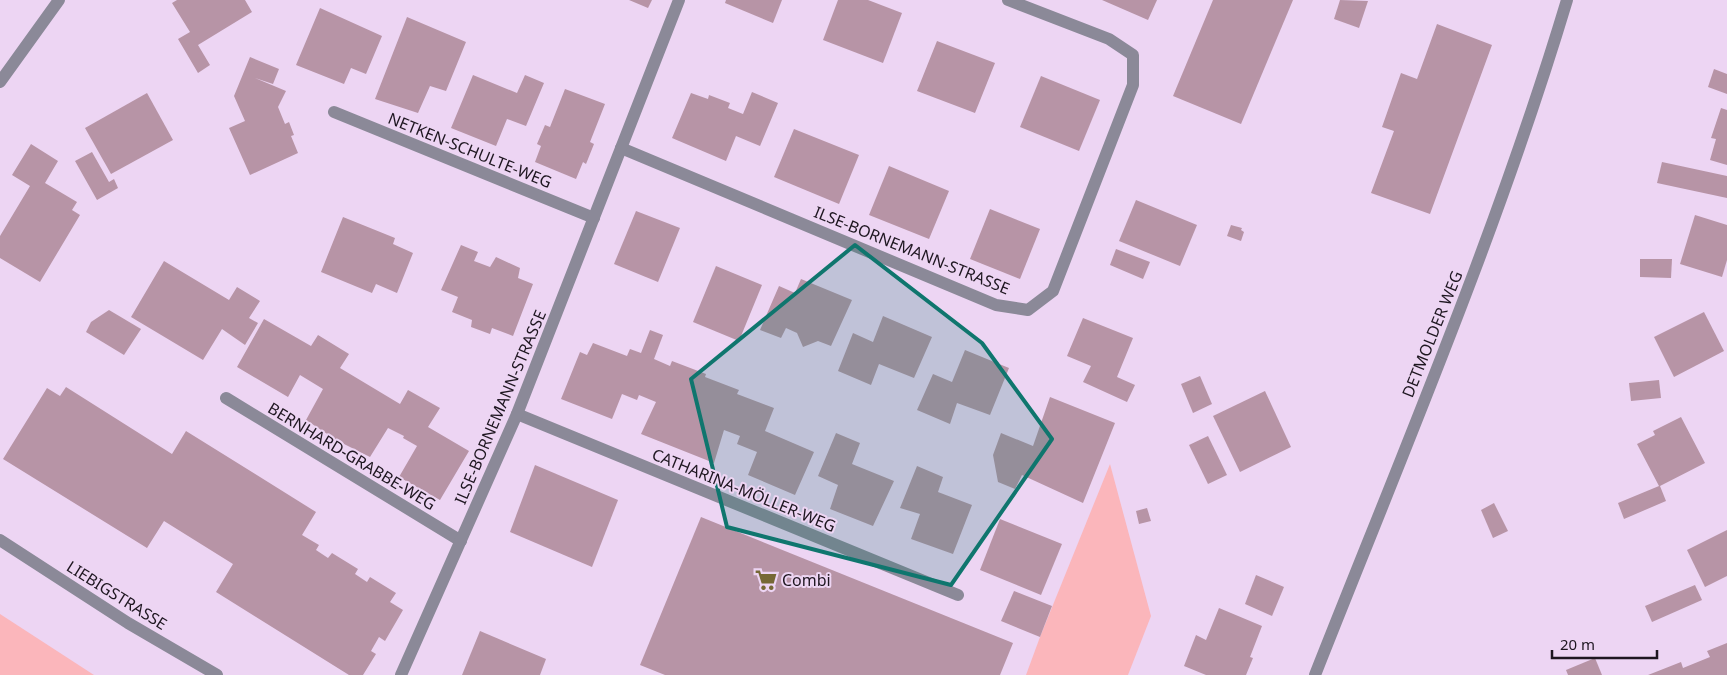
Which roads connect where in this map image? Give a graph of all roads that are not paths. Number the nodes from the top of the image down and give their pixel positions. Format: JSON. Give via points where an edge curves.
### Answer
{"nodes":[{"id":1,"x":59,"y":0,"type":"edge"},
{"id":2,"x":680,"y":0,"type":"edge"},
{"id":3,"x":1008,"y":0,"type":"edge"},
{"id":4,"x":1567,"y":0,"type":"edge"},
{"id":5,"x":0,"y":82,"type":"edge"},
{"id":6,"x":334,"y":112,"type":"dead end"},
{"id":7,"x":621,"y":148,"type":"junction"},
{"id":8,"x":594,"y":218,"type":"junction"},
{"id":9,"x":226,"y":398,"type":"dead end"},
{"id":10,"x":518,"y":414,"type":"junction"},
{"id":11,"x":0,"y":540,"type":"edge"},
{"id":12,"x":461,"y":541,"type":"junction"},
{"id":13,"x":958,"y":595,"type":"dead end"},
{"id":14,"x":217,"y":675,"type":"edge"},
{"id":15,"x":401,"y":675,"type":"edge"},
{"id":16,"x":1314,"y":675,"type":"edge"}],
"edges":[{"from":1,"to":5,"type":"street"},
{"from":2,"to":7,"type":"street","name":"ILSE-BORNEMANN-STRASSE"},
{"from":3,"to":7,"type":"street","name":"ILSE-BORNEMANN-STRASSE","via":[[1109,39],[1133,55],[1132,85],[1052,291],[1028,310],[996,305]]},
{"from":4,"to":16,"type":"street","name":"DETMOLDER WEG","via":[[1541,85],[1463,304]]},
{"from":6,"to":8,"type":"street","name":"NETKEN-SCHULTE-WEG"},
{"from":7,"to":8,"type":"street","name":"ILSE-BORNEMANN-STRASSE"},
{"from":8,"to":10,"type":"street","name":"ILSE-BORNEMANN-STRASSE"},
{"from":9,"to":12,"type":"street","name":"BERNHARD-GRABBE-WEG"},
{"from":10,"to":12,"type":"street","name":"ILSE-BORNEMANN-STRASSE"},
{"from":10,"to":13,"type":"street","name":"CATHARINA-MÖLLER-WEG"},
{"from":11,"to":14,"type":"street","name":"LIEBIGSTRASSE","via":[[128,623]]},
{"from":12,"to":15,"type":"street","name":"ILSE-BORNEMANN-STRASSE"}]}
